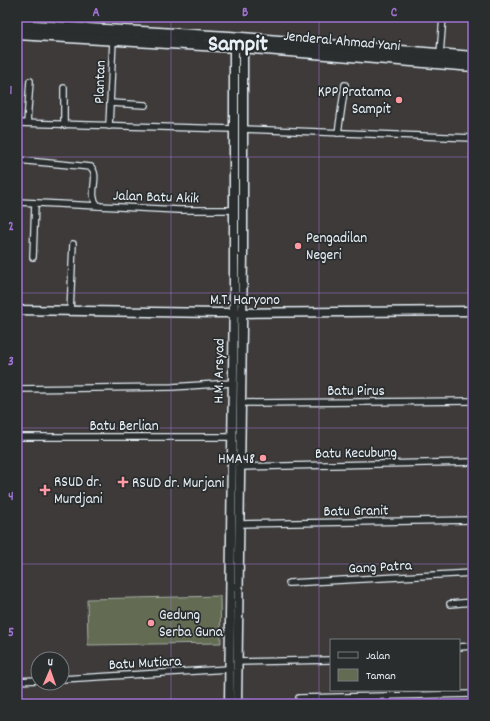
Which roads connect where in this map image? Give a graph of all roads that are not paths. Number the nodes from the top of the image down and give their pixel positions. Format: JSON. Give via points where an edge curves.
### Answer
{"nodes":[{"id":1,"x":442,"y":17,"type":"edge"},
{"id":2,"x":17,"y":25,"type":"edge"},
{"id":3,"x":17,"y":34,"type":"edge"},
{"id":4,"x":100,"y":35,"type":"junction"},
{"id":5,"x":113,"y":40,"type":"junction"},
{"id":6,"x":238,"y":43,"type":"junction"},
{"id":7,"x":440,"y":54,"type":"junction"},
{"id":8,"x":473,"y":56,"type":"edge"},
{"id":9,"x":473,"y":66,"type":"edge"},
{"id":10,"x":30,"y":81,"type":"dead end"},
{"id":11,"x":345,"y":85,"type":"dead end"},
{"id":12,"x":64,"y":88,"type":"dead end"},
{"id":13,"x":110,"y":102,"type":"junction"},
{"id":14,"x":145,"y":105,"type":"dead end"},
{"id":15,"x":17,"y":123,"type":"edge"},
{"id":16,"x":27,"y":123,"type":"junction"},
{"id":17,"x":64,"y":125,"type":"junction"},
{"id":18,"x":109,"y":126,"type":"junction"},
{"id":19,"x":233,"y":129,"type":"junction"},
{"id":20,"x":243,"y":129,"type":"junction"},
{"id":21,"x":338,"y":133,"type":"junction"},
{"id":22,"x":473,"y":138,"type":"edge"},
{"id":23,"x":17,"y":160,"type":"edge"},
{"id":24,"x":234,"y":193,"type":"junction"},
{"id":25,"x":243,"y":193,"type":"junction"},
{"id":26,"x":17,"y":202,"type":"edge"},
{"id":27,"x":35,"y":203,"type":"junction"},
{"id":28,"x":99,"y":206,"type":"junction"},
{"id":29,"x":234,"y":210,"type":"junction"},
{"id":30,"x":73,"y":244,"type":"dead end"},
{"id":31,"x":33,"y":257,"type":"dead end"},
{"id":32,"x":17,"y":310,"type":"edge"},
{"id":33,"x":473,"y":311,"type":"edge"},
{"id":34,"x":70,"y":312,"type":"junction"},
{"id":35,"x":233,"y":313,"type":"junction"},
{"id":36,"x":242,"y":313,"type":"junction"},
{"id":37,"x":232,"y":383,"type":"junction"},
{"id":38,"x":17,"y":389,"type":"edge"},
{"id":39,"x":473,"y":401,"type":"edge"},
{"id":40,"x":240,"y":403,"type":"junction"},
{"id":41,"x":17,"y":437,"type":"edge"},
{"id":42,"x":232,"y":437,"type":"junction"},
{"id":43,"x":473,"y":462,"type":"edge"},
{"id":44,"x":239,"y":467,"type":"junction"},
{"id":45,"x":473,"y":520,"type":"edge"},
{"id":46,"x":239,"y":524,"type":"junction"},
{"id":47,"x":473,"y":573,"type":"edge"},
{"id":48,"x":289,"y":583,"type":"dead end"},
{"id":49,"x":473,"y":602,"type":"edge"},
{"id":50,"x":450,"y":604,"type":"dead end"},
{"id":51,"x":473,"y":646,"type":"edge"},
{"id":52,"x":460,"y":647,"type":"edge"},
{"id":53,"x":330,"y":660,"type":"edge"},
{"id":54,"x":236,"y":662,"type":"junction"},
{"id":55,"x":229,"y":669,"type":"junction"},
{"id":56,"x":70,"y":679,"type":"edge"},
{"id":57,"x":30,"y":680,"type":"edge"},
{"id":58,"x":17,"y":681,"type":"edge"},
{"id":59,"x":473,"y":694,"type":"edge"},
{"id":60,"x":388,"y":696,"type":"junction"},
{"id":61,"x":299,"y":698,"type":"dead end"},
{"id":62,"x":229,"y":704,"type":"edge"},
{"id":63,"x":237,"y":704,"type":"edge"},
{"id":64,"x":388,"y":704,"type":"edge"}],
"edges":[{"from":1,"to":7,"type":"street"},
{"from":2,"to":4,"type":"highway","name":"Jenderal Ahmad Yani"},
{"from":3,"to":4,"type":"highway","name":"Jenderal Ahmad Yani"},
{"from":4,"to":5,"type":"highway","name":"Jenderal Ahmad Yani"},
{"from":4,"to":6,"type":"highway","name":"Jenderal Ahmad Yani"},
{"from":5,"to":6,"type":"highway","name":"Jenderal Ahmad Yani"},
{"from":5,"to":13,"type":"street","name":"Plantan"},
{"from":6,"to":7,"type":"highway","name":"Jenderal Ahmad Yani"},
{"from":6,"to":9,"type":"highway","name":"Jenderal Ahmad Yani"},
{"from":6,"to":19,"type":"street","name":"H.M. Arsyad"},
{"from":6,"to":20,"type":"street","name":"H.M. Arsyad"},
{"from":7,"to":8,"type":"highway","name":"Jenderal Ahmad Yani"},
{"from":10,"to":16,"type":"street"},
{"from":11,"to":21,"type":"street"},
{"from":12,"to":17,"type":"street"},
{"from":13,"to":14,"type":"street"},
{"from":13,"to":18,"type":"street","name":"Plantan"},
{"from":15,"to":16,"type":"street"},
{"from":16,"to":17,"type":"street"},
{"from":17,"to":18,"type":"street"},
{"from":18,"to":19,"type":"street"},
{"from":19,"to":24,"type":"street","name":"H.M. Arsyad"},
{"from":20,"to":21,"type":"street"},
{"from":20,"to":25,"type":"street","name":"H.M. Arsyad"},
{"from":21,"to":22,"type":"street"},
{"from":23,"to":28,"type":"street","name":"Jalan Batu Akik","via":[[91,167],[94,171],[93,198]]},
{"from":24,"to":25,"type":"street"},
{"from":24,"to":29,"type":"street","name":"H.M. Arsyad"},
{"from":25,"to":36,"type":"street","name":"H.M. Arsyad"},
{"from":26,"to":27,"type":"street"},
{"from":27,"to":28,"type":"street"},
{"from":27,"to":31,"type":"street"},
{"from":28,"to":29,"type":"street","name":"Jalan Batu Akik"},
{"from":29,"to":35,"type":"street","name":"H.M. Arsyad"},
{"from":30,"to":34,"type":"street"},
{"from":32,"to":34,"type":"street","name":"M.T. Haryono"},
{"from":33,"to":36,"type":"street","name":"M.T. Haryono"},
{"from":34,"to":35,"type":"street","name":"M.T. Haryono"},
{"from":35,"to":36,"type":"street","name":"M.T. Haryono"},
{"from":35,"to":37,"type":"street","name":"H.M. Arsyad"},
{"from":36,"to":40,"type":"street","name":"H.M. Arsyad"},
{"from":37,"to":38,"type":"street","via":[[172,387]]},
{"from":37,"to":42,"type":"street","name":"H.M. Arsyad"},
{"from":39,"to":40,"type":"street","name":"Batu Pirus"},
{"from":40,"to":44,"type":"street","name":"H.M. Arsyad"},
{"from":41,"to":42,"type":"street","name":"Batu Berlian"},
{"from":42,"to":55,"type":"street","name":"H.M. Arsyad"},
{"from":43,"to":44,"type":"street","name":"Batu Kecubung"},
{"from":44,"to":46,"type":"street","name":"H.M. Arsyad"},
{"from":45,"to":46,"type":"street","name":"Batu Granit"},
{"from":46,"to":54,"type":"street","name":"H.M. Arsyad"},
{"from":47,"to":48,"type":"street","name":"Gang Patra"},
{"from":49,"to":50,"type":"street"},
{"from":51,"to":52,"type":"street"},
{"from":53,"to":54,"type":"street"},
{"from":54,"to":63,"type":"street","name":"H.M. Arsyad"},
{"from":55,"to":56,"type":"street","name":"Batu Mutiara"},
{"from":55,"to":62,"type":"street","name":"H.M. Arsyad"},
{"from":57,"to":58,"type":"street"},
{"from":59,"to":60,"type":"street"},
{"from":60,"to":61,"type":"street"},
{"from":60,"to":64,"type":"street"}]}
